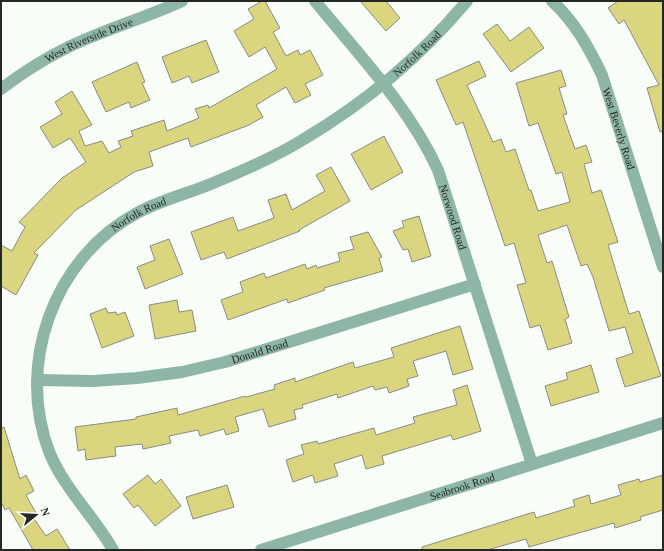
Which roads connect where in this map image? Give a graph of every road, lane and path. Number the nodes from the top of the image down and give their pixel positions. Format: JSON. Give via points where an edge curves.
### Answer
{"nodes":[{"id":1,"x":182,"y":1,"type":"edge"},
{"id":2,"x":315,"y":1,"type":"edge"},
{"id":3,"x":467,"y":1,"type":"edge"},
{"id":4,"x":552,"y":1,"type":"edge"},
{"id":5,"x":383,"y":84,"type":"junction"},
{"id":6,"x":1,"y":89,"type":"edge"},
{"id":7,"x":663,"y":267,"type":"edge"},
{"id":8,"x":475,"y":284,"type":"junction"},
{"id":9,"x":37,"y":380,"type":"junction"},
{"id":10,"x":663,"y":422,"type":"edge"},
{"id":11,"x":532,"y":464,"type":"junction"},
{"id":12,"x":113,"y":550,"type":"edge"},
{"id":13,"x":261,"y":550,"type":"edge"}],
"edges":[{"from":1,"to":6,"type":"street","name":"West Riverside Drive","via":[[58,52]]},
{"from":2,"to":5,"type":"street","name":"Norwood Road"},
{"from":3,"to":5,"type":"street","name":"Norfolk Road","via":[[419,53]]},
{"from":4,"to":7,"type":"street","name":"West Beverly Road","via":[[575,27],[602,75]]},
{"from":5,"to":8,"type":"street","name":"Norwood Road","via":[[412,121],[430,151]]},
{"from":5,"to":9,"type":"street","name":"Norfolk Road","via":[[344,114],[303,140],[217,182],[153,205],[114,228],[76,266],[62,288],[43,333]]},
{"from":8,"to":9,"type":"street","name":"Donald Road","via":[[225,362],[182,372],[93,381]]},
{"from":8,"to":11,"type":"street","name":"Norwood Road"},
{"from":9,"to":12,"type":"street","name":"Norfolk Road","via":[[42,428],[50,453],[72,494]]},
{"from":10,"to":11,"type":"street","name":"Seabrook Road"},
{"from":11,"to":13,"type":"street","name":"Seabrook Road"}]}
